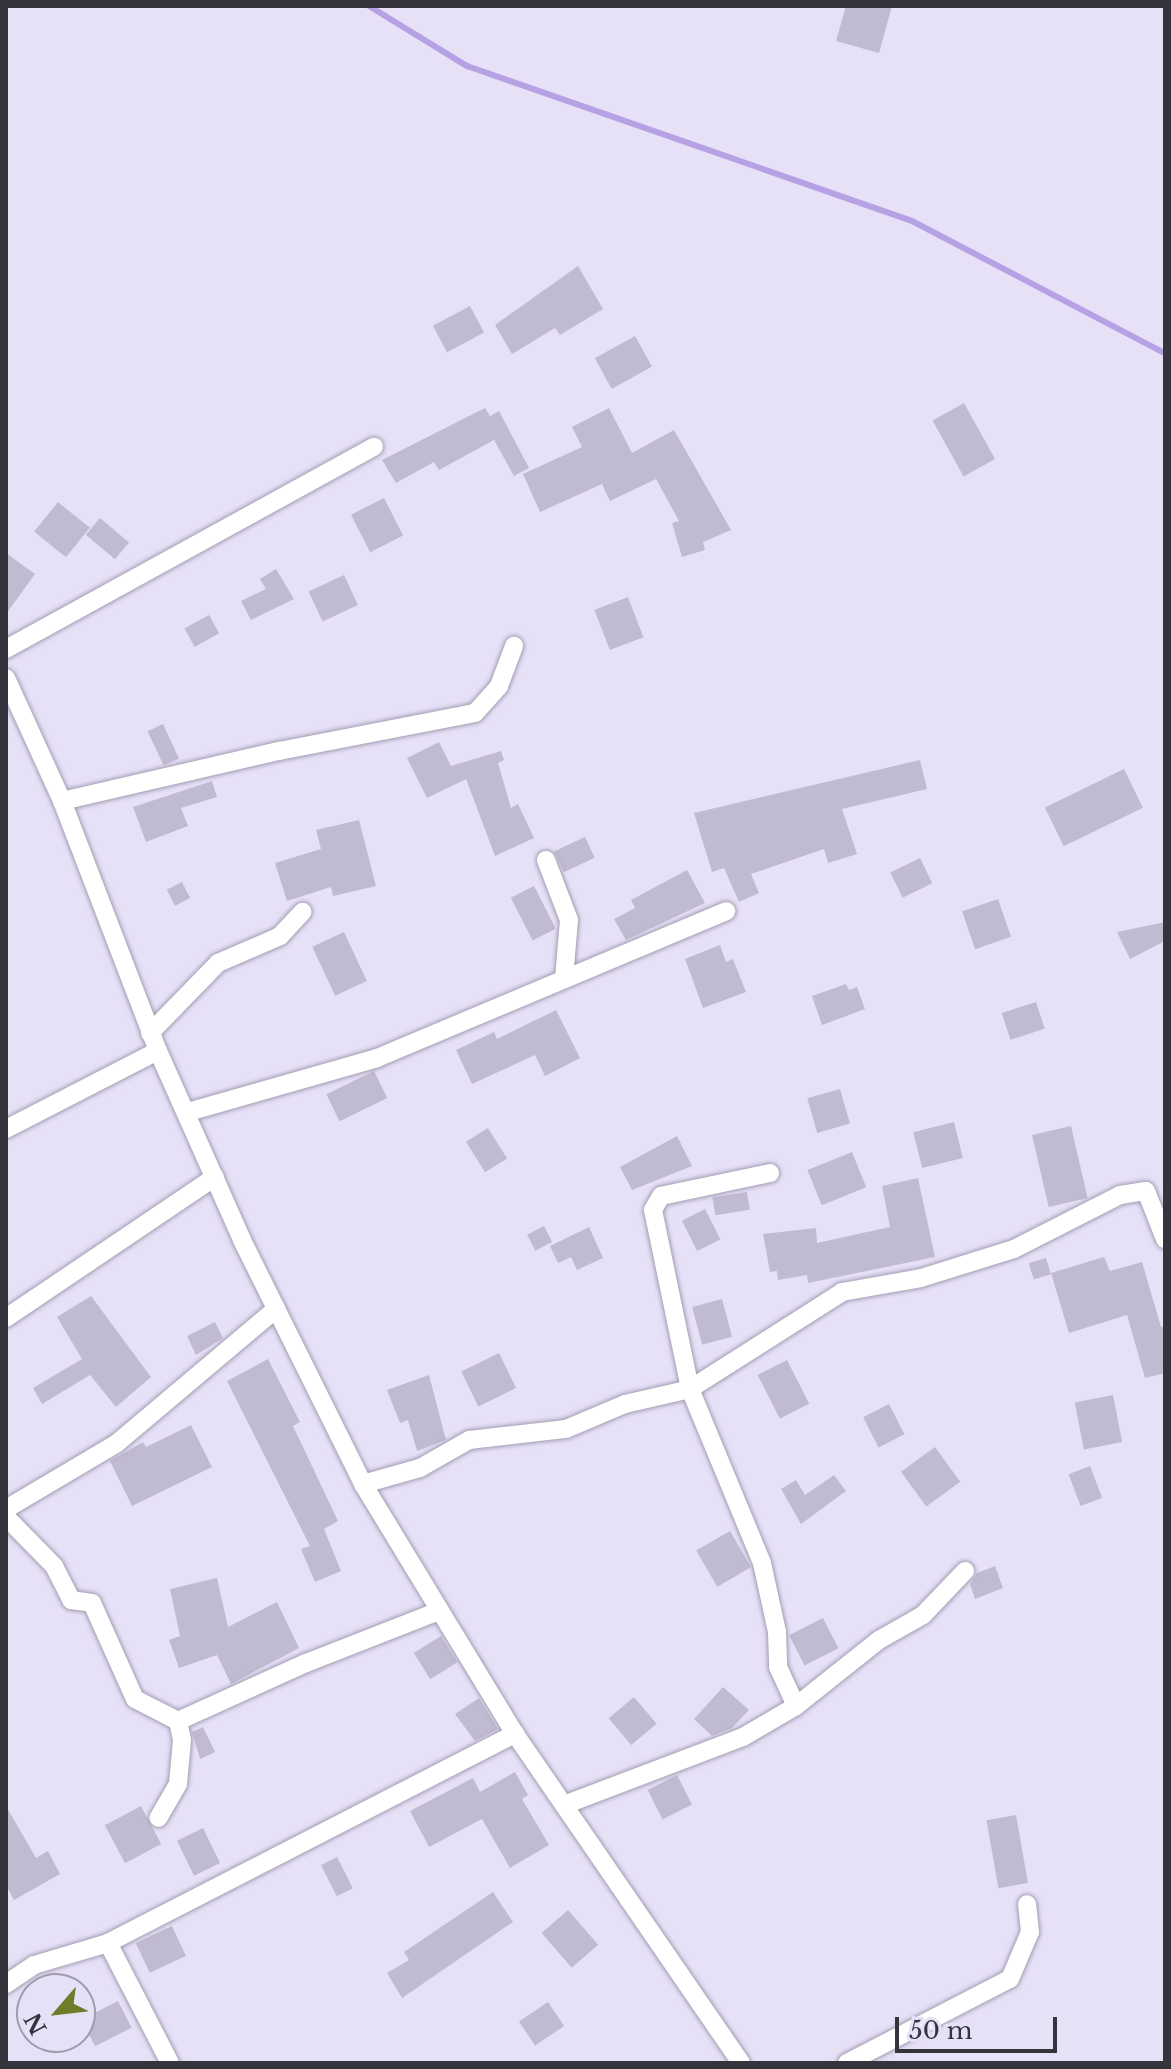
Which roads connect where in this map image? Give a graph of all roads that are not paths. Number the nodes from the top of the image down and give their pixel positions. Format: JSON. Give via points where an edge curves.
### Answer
{"nodes":[{"id":1,"x":374,"y":447,"type":"dead end"},
{"id":2,"x":514,"y":646,"type":"dead end"},
{"id":3,"x":6,"y":649,"type":"edge"},
{"id":4,"x":6,"y":678,"type":"edge"},
{"id":5,"x":62,"y":801,"type":"junction"},
{"id":6,"x":546,"y":860,"type":"dead end"},
{"id":7,"x":726,"y":911,"type":"dead end"},
{"id":8,"x":302,"y":912,"type":"dead end"},
{"id":9,"x":564,"y":978,"type":"junction"},
{"id":10,"x":150,"y":1033,"type":"junction"},
{"id":11,"x":158,"y":1051,"type":"junction"},
{"id":12,"x":188,"y":1112,"type":"junction"},
{"id":13,"x":6,"y":1129,"type":"edge"},
{"id":14,"x":770,"y":1173,"type":"dead end"},
{"id":15,"x":215,"y":1177,"type":"junction"},
{"id":16,"x":1165,"y":1239,"type":"edge"},
{"id":17,"x":276,"y":1309,"type":"junction"},
{"id":18,"x":6,"y":1318,"type":"edge"},
{"id":19,"x":690,"y":1389,"type":"junction"},
{"id":20,"x":363,"y":1484,"type":"junction"},
{"id":21,"x":6,"y":1509,"type":"edge"},
{"id":22,"x":6,"y":1517,"type":"edge"},
{"id":23,"x":965,"y":1571,"type":"dead end"},
{"id":24,"x":439,"y":1611,"type":"junction"},
{"id":25,"x":796,"y":1706,"type":"junction"},
{"id":26,"x":178,"y":1721,"type":"junction"},
{"id":27,"x":515,"y":1734,"type":"junction"},
{"id":28,"x":564,"y":1805,"type":"junction"},
{"id":29,"x":158,"y":1818,"type":"dead end"},
{"id":30,"x":1027,"y":1904,"type":"dead end"},
{"id":31,"x":108,"y":1943,"type":"junction"},
{"id":32,"x":6,"y":1984,"type":"edge"},
{"id":33,"x":170,"y":2063,"type":"edge"},
{"id":34,"x":741,"y":2063,"type":"edge"},
{"id":35,"x":847,"y":2063,"type":"edge"}],
"edges":[{"from":1,"to":3,"type":"street"},
{"from":2,"to":5,"type":"street","via":[[499,686],[475,713]]},
{"from":4,"to":5,"type":"street"},
{"from":5,"to":10,"type":"street"},
{"from":6,"to":9,"type":"street","via":[[569,920]]},
{"from":7,"to":9,"type":"street"},
{"from":8,"to":10,"type":"street","via":[[280,936],[218,963]]},
{"from":9,"to":12,"type":"street","via":[[377,1058]]},
{"from":10,"to":11,"type":"street"},
{"from":11,"to":12,"type":"street"},
{"from":11,"to":13,"type":"street"},
{"from":12,"to":15,"type":"street"},
{"from":14,"to":19,"type":"street","via":[[661,1196],[653,1210]]},
{"from":15,"to":17,"type":"street"},
{"from":15,"to":18,"type":"street"},
{"from":16,"to":19,"type":"street","via":[[1146,1191],[1120,1195],[1014,1249],[921,1278],[842,1292]]},
{"from":17,"to":20,"type":"street"},
{"from":17,"to":21,"type":"street","via":[[117,1443]]},
{"from":19,"to":20,"type":"street","via":[[625,1404],[566,1429],[469,1440],[420,1468]]},
{"from":19,"to":25,"type":"street","via":[[762,1563],[777,1632],[778,1667]]},
{"from":20,"to":24,"type":"street"},
{"from":22,"to":26,"type":"street","via":[[54,1566],[71,1600],[92,1603],[135,1699]]},
{"from":23,"to":25,"type":"street","via":[[923,1615],[879,1640]]},
{"from":24,"to":26,"type":"street"},
{"from":24,"to":27,"type":"street"},
{"from":25,"to":28,"type":"street","via":[[743,1737]]},
{"from":26,"to":29,"type":"street","via":[[178,1784]]},
{"from":27,"to":28,"type":"street"},
{"from":27,"to":31,"type":"street"},
{"from":28,"to":34,"type":"street"},
{"from":30,"to":35,"type":"street","via":[[1030,1932],[1010,1979]]},
{"from":31,"to":32,"type":"street","via":[[34,1965]]},
{"from":31,"to":33,"type":"street"}]}
